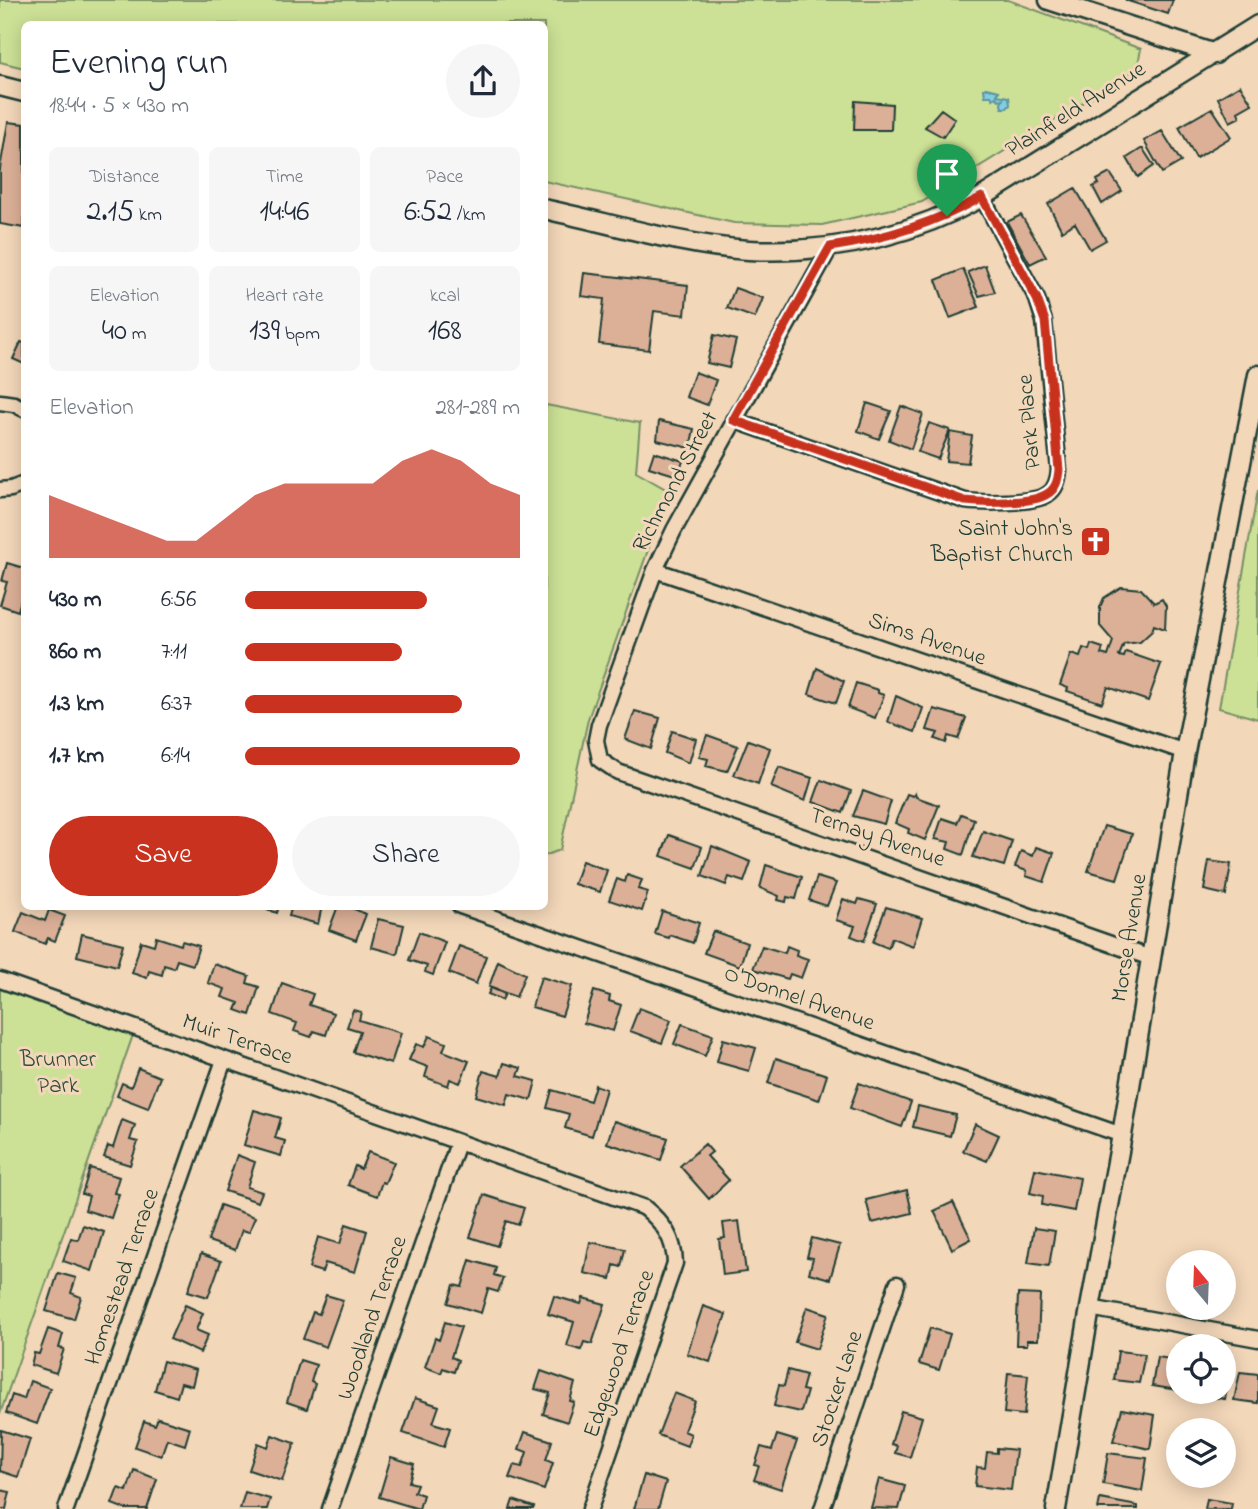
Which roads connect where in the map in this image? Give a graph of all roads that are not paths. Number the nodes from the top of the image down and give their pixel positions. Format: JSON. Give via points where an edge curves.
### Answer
{"nodes":[{"id":1,"x":1049,"y":0,"type":"edge"},
{"id":2,"x":1258,"y":25,"type":"edge"},
{"id":3,"x":1214,"y":54,"type":"junction"},
{"id":4,"x":0,"y":86,"type":"edge"},
{"id":5,"x":21,"y":91,"type":"edge"},
{"id":6,"x":982,"y":197,"type":"junction"},
{"id":7,"x":548,"y":210,"type":"edge"},
{"id":8,"x":830,"y":247,"type":"junction"},
{"id":9,"x":1258,"y":375,"type":"edge"},
{"id":10,"x":0,"y":402,"type":"edge"},
{"id":11,"x":21,"y":408,"type":"edge"},
{"id":12,"x":733,"y":420,"type":"junction"},
{"id":13,"x":21,"y":485,"type":"edge"},
{"id":14,"x":0,"y":490,"type":"edge"},
{"id":15,"x":655,"y":570,"type":"junction"},
{"id":16,"x":597,"y":751,"type":"joint"},
{"id":17,"x":1185,"y":752,"type":"junction"},
{"id":18,"x":472,"y":910,"type":"edge"},
{"id":19,"x":1151,"y":958,"type":"junction"},
{"id":20,"x":0,"y":981,"type":"edge"},
{"id":21,"x":223,"y":1060,"type":"junction"},
{"id":22,"x":1122,"y":1135,"type":"junction"},
{"id":23,"x":458,"y":1143,"type":"junction"},
{"id":24,"x":897,"y":1284,"type":"dead end"},
{"id":25,"x":1090,"y":1308,"type":"junction"},
{"id":26,"x":1258,"y":1339,"type":"edge"},
{"id":27,"x":66,"y":1509,"type":"edge"},
{"id":28,"x":330,"y":1509,"type":"edge"},
{"id":29,"x":590,"y":1509,"type":"edge"},
{"id":30,"x":822,"y":1509,"type":"edge"},
{"id":31,"x":1056,"y":1509,"type":"edge"}],
"edges":[{"from":1,"to":3,"type":"street"},
{"from":2,"to":3,"type":"street","name":"Plainfield Avenue"},
{"from":3,"to":6,"type":"street","name":"Plainfield Avenue"},
{"from":4,"to":5,"type":"street"},
{"from":6,"to":8,"type":"street","name":"Plainfield Avenue","via":[[904,232]]},
{"from":6,"to":12,"type":"street","name":"Park Place","via":[[1045,321],[1059,470],[1058,482],[1049,494],[965,501]]},
{"from":7,"to":8,"type":"street","name":"Plainfield Avenue","via":[[722,246]]},
{"from":8,"to":12,"type":"street","name":"Richmond Street"},
{"from":9,"to":17,"type":"street","name":"Morse Avenue"},
{"from":10,"to":11,"type":"street"},
{"from":12,"to":15,"type":"street","name":"Richmond Street"},
{"from":13,"to":14,"type":"street"},
{"from":15,"to":16,"type":"street","name":"Richmond Street","via":[[599,725]]},
{"from":15,"to":17,"type":"street","name":"Sims Avenue"},
{"from":16,"to":19,"type":"street","name":"Ternay Avenue","via":[[600,760],[618,772]]},
{"from":17,"to":19,"type":"street","name":"Morse Avenue"},
{"from":18,"to":22,"type":"street","name":"O'Donnel Avenue"},
{"from":19,"to":22,"type":"street","name":"Morse Avenue"},
{"from":20,"to":21,"type":"street","name":"Muir Terrace"},
{"from":21,"to":23,"type":"street","name":"Muir Terrace"},
{"from":21,"to":27,"type":"street","name":"Homestead Terrace"},
{"from":22,"to":25,"type":"street","name":"Morse Avenue"},
{"from":23,"to":28,"type":"street","name":"Woodland Terrace"},
{"from":23,"to":29,"type":"street","name":"Edgewood Terrace","via":[[645,1208],[659,1219],[671,1240],[675,1263],[670,1281]]},
{"from":24,"to":30,"type":"street","name":"Stocker Lane"},
{"from":25,"to":26,"type":"street"},
{"from":25,"to":31,"type":"street","name":"Morse Avenue"}]}
